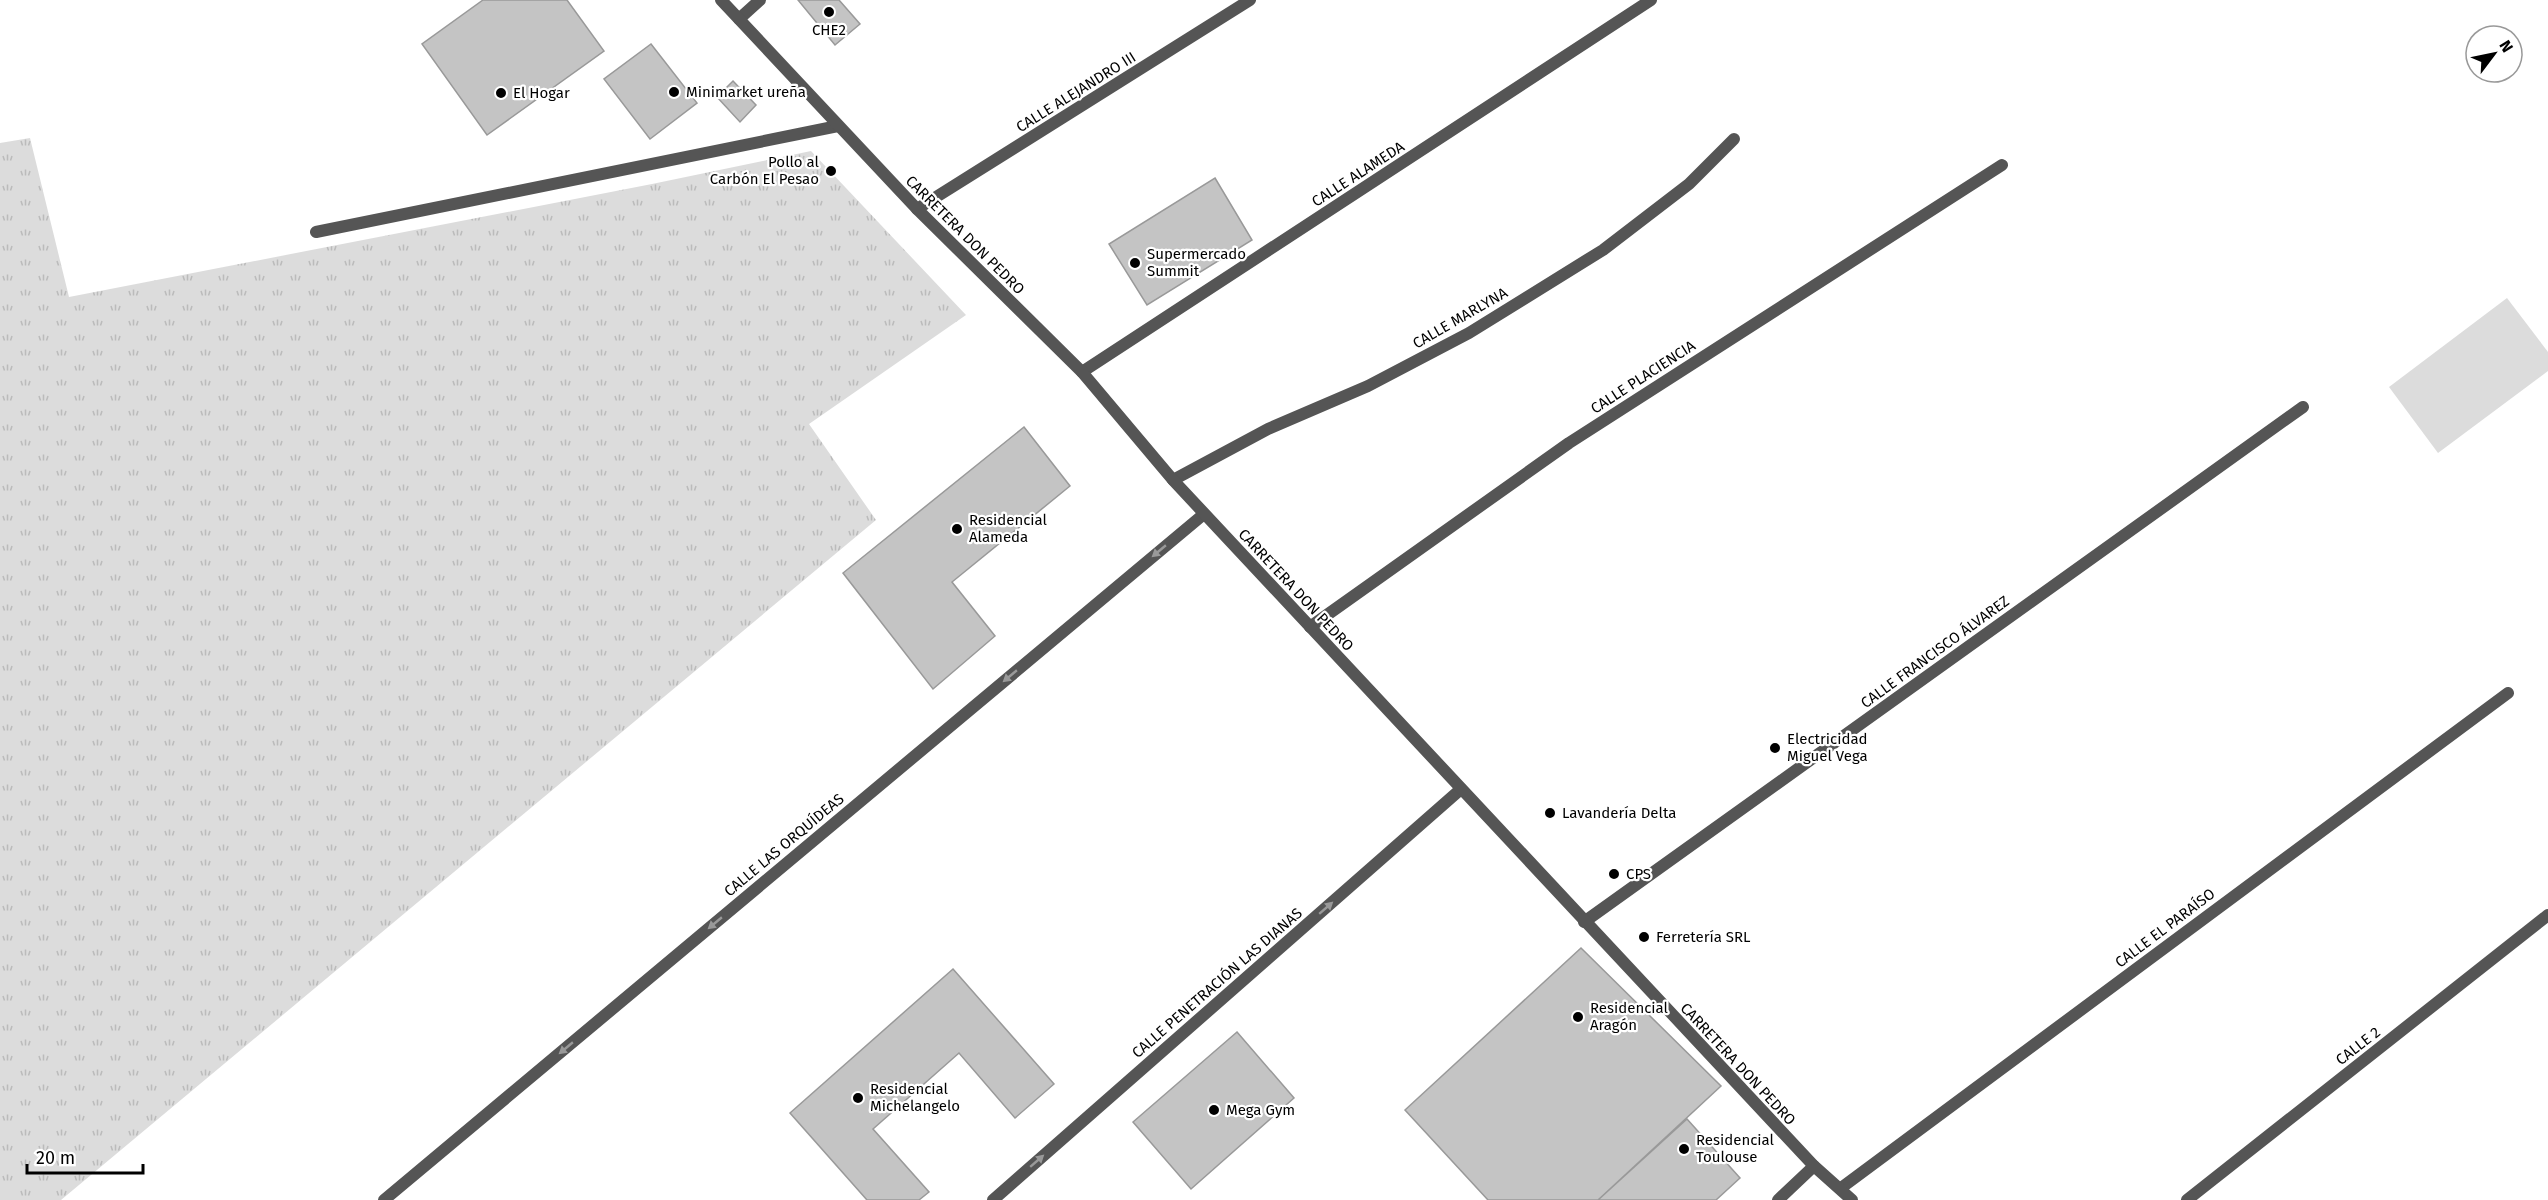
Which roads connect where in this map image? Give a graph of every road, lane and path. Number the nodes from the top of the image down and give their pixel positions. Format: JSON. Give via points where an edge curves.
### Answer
{"nodes":[{"id":1,"x":721,"y":0,"type":"edge"},
{"id":2,"x":760,"y":0,"type":"edge"},
{"id":3,"x":1250,"y":0,"type":"edge"},
{"id":4,"x":1651,"y":0,"type":"edge"},
{"id":5,"x":738,"y":19,"type":"junction"},
{"id":6,"x":837,"y":126,"type":"junction"},
{"id":7,"x":1734,"y":139,"type":"dead end"},
{"id":8,"x":2002,"y":165,"type":"dead end"},
{"id":9,"x":917,"y":209,"type":"junction"},
{"id":10,"x":316,"y":232,"type":"dead end"},
{"id":11,"x":1082,"y":372,"type":"junction"},
{"id":12,"x":2303,"y":406,"type":"dead end"},
{"id":13,"x":1173,"y":480,"type":"junction"},
{"id":14,"x":1204,"y":514,"type":"junction"},
{"id":15,"x":1310,"y":627,"type":"junction"},
{"id":16,"x":2508,"y":693,"type":"dead end"},
{"id":17,"x":1461,"y":789,"type":"junction"},
{"id":18,"x":2548,"y":915,"type":"edge"},
{"id":19,"x":1584,"y":922,"type":"junction"},
{"id":20,"x":1814,"y":1166,"type":"junction"},
{"id":21,"x":1841,"y":1188,"type":"junction"},
{"id":22,"x":384,"y":1200,"type":"edge"},
{"id":23,"x":993,"y":1200,"type":"edge"},
{"id":24,"x":1778,"y":1200,"type":"edge"},
{"id":25,"x":1852,"y":1200,"type":"edge"},
{"id":26,"x":2187,"y":1200,"type":"edge"}],
"edges":[{"from":1,"to":5,"type":"street","name":"CARRETERA DON PEDRO"},
{"from":2,"to":5,"type":"street"},
{"from":3,"to":9,"type":"street","name":"CALLE ALEJANDRO III"},
{"from":4,"to":11,"type":"street","name":"CALLE ALAMEDA"},
{"from":5,"to":6,"type":"street","name":"CARRETERA DON PEDRO"},
{"from":6,"to":9,"type":"street","name":"CARRETERA DON PEDRO"},
{"from":6,"to":10,"type":"street"},
{"from":7,"to":13,"type":"street","name":"CALLE MARLYNA","via":[[1689,184],[1603,250],[1478,327],[1368,386],[1268,429]]},
{"from":8,"to":15,"type":"street","name":"CALLE PLACIENCIA","via":[[1569,443]]},
{"from":9,"to":11,"type":"street","name":"CARRETERA DON PEDRO"},
{"from":11,"to":13,"type":"street","name":"CARRETERA DON PEDRO"},
{"from":12,"to":19,"type":"street","name":"CALLE FRANCISCO ÁLVAREZ"},
{"from":13,"to":14,"type":"street","name":"CARRETERA DON PEDRO"},
{"from":14,"to":15,"type":"street","name":"CARRETERA DON PEDRO"},
{"from":14,"to":22,"type":"street","name":"CALLE LAS ORQUÍDEAS","one_way":true},
{"from":15,"to":17,"type":"street","name":"CARRETERA DON PEDRO"},
{"from":16,"to":21,"type":"street","name":"CALLE EL PARAÍSO"},
{"from":17,"to":19,"type":"street","name":"CARRETERA DON PEDRO"},
{"from":23,"to":17,"type":"street","name":"CALLE PENETRACIÓN LAS DIANAS","one_way":true},
{"from":18,"to":26,"type":"street","name":"CALLE 2"},
{"from":19,"to":20,"type":"street","name":"CARRETERA DON PEDRO"},
{"from":20,"to":21,"type":"street","name":"CARRETERA DON PEDRO"},
{"from":20,"to":24,"type":"street"},
{"from":21,"to":25,"type":"street","name":"CARRETERA DON PEDRO"}]}
